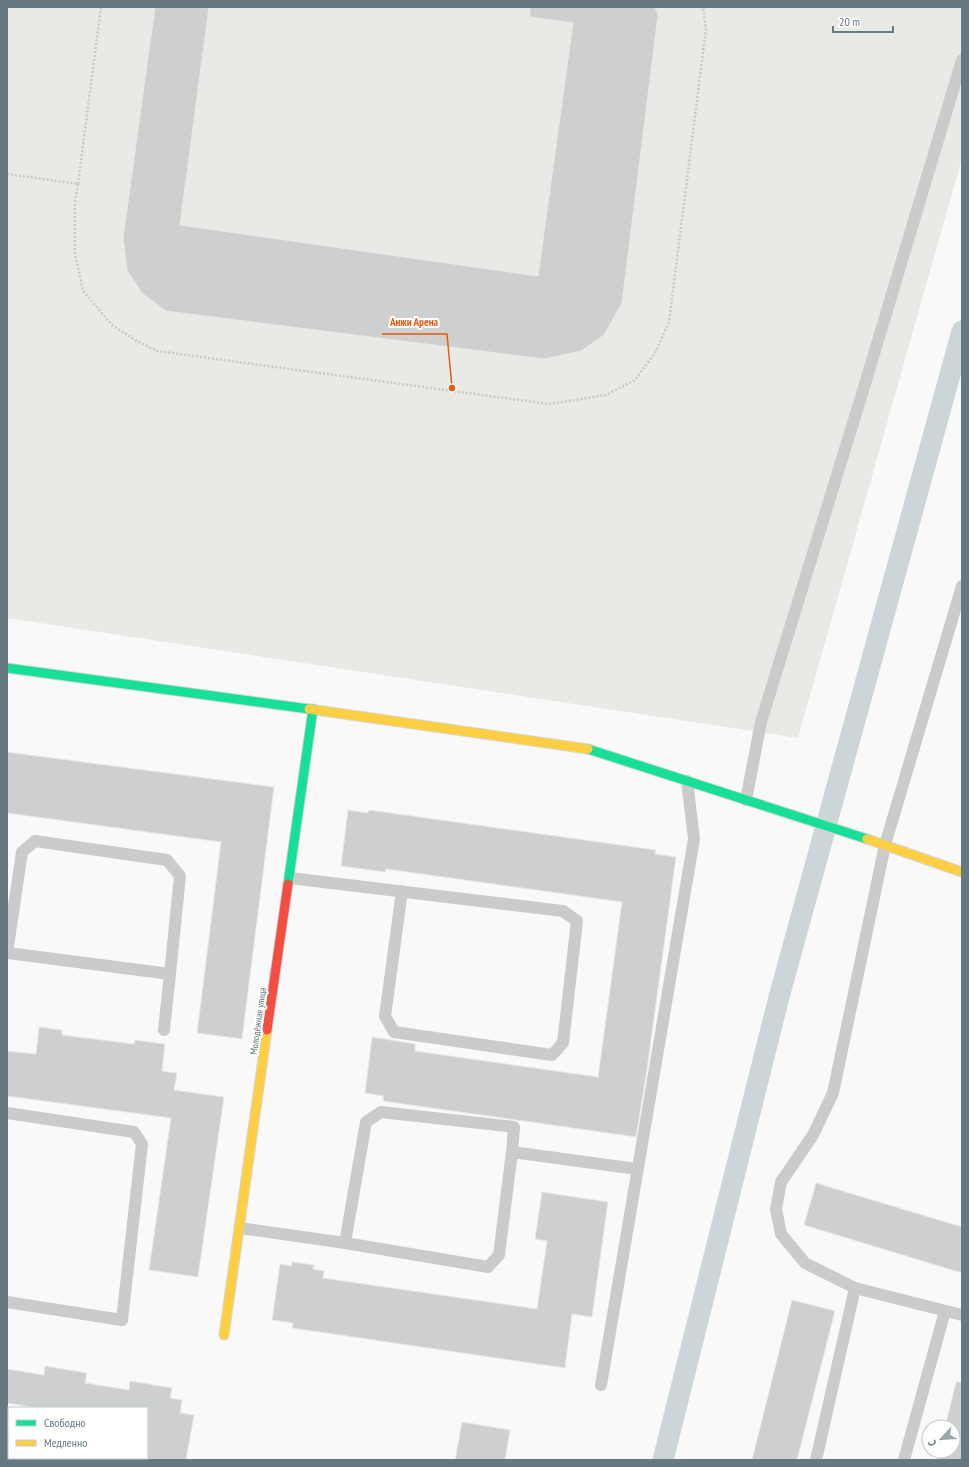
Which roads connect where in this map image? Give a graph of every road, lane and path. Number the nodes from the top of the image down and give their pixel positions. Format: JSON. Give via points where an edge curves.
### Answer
{"nodes":[{"id":1,"x":101,"y":7,"type":"edge"},
{"id":2,"x":703,"y":7,"type":"edge"},
{"id":3,"x":962,"y":60,"type":"edge"},
{"id":4,"x":7,"y":174,"type":"edge"},
{"id":5,"x":78,"y":184,"type":"junction"},
{"id":6,"x":962,"y":586,"type":"edge"},
{"id":7,"x":7,"y":668,"type":"edge"},
{"id":8,"x":313,"y":709,"type":"junction"},
{"id":9,"x":688,"y":781,"type":"junction"},
{"id":10,"x":746,"y":800,"type":"junction"},
{"id":11,"x":885,"y":845,"type":"junction"},
{"id":12,"x":962,"y":872,"type":"edge"},
{"id":13,"x":290,"y":878,"type":"junction"},
{"id":14,"x":402,"y":891,"type":"junction"},
{"id":15,"x":8,"y":953,"type":"edge"},
{"id":16,"x":170,"y":974,"type":"junction"},
{"id":17,"x":164,"y":1030,"type":"dead end"},
{"id":18,"x":7,"y":1113,"type":"edge"},
{"id":19,"x":512,"y":1152,"type":"junction"},
{"id":20,"x":637,"y":1169,"type":"junction"},
{"id":21,"x":240,"y":1228,"type":"junction"},
{"id":22,"x":345,"y":1243,"type":"junction"},
{"id":23,"x":855,"y":1288,"type":"junction"},
{"id":24,"x":7,"y":1302,"type":"edge"},
{"id":25,"x":945,"y":1311,"type":"junction"},
{"id":26,"x":962,"y":1315,"type":"edge"},
{"id":27,"x":224,"y":1335,"type":"dead end"},
{"id":28,"x":600,"y":1385,"type":"dead end"},
{"id":29,"x":816,"y":1460,"type":"edge"},
{"id":30,"x":904,"y":1460,"type":"edge"}],
"edges":[{"from":1,"to":5,"type":"path"},
{"from":2,"to":5,"type":"path","via":[[706,29],[668,322],[655,353],[635,380],[606,395],[549,404],[157,351],[112,325],[83,291],[75,254]]},
{"from":3,"to":10,"type":"lane","via":[[761,722]]},
{"from":4,"to":5,"type":"path"},
{"from":6,"to":11,"type":"lane"},
{"from":7,"to":8,"type":"street"},
{"from":8,"to":9,"type":"street","via":[[583,747]]},
{"from":8,"to":13,"type":"street","name":"Молодёжная улица"},
{"from":9,"to":10,"type":"street"},
{"from":9,"to":20,"type":"lane","via":[[694,839]]},
{"from":10,"to":11,"type":"street"},
{"from":11,"to":12,"type":"street"},
{"from":11,"to":23,"type":"lane","via":[[833,1093],[813,1135],[781,1182],[776,1209],[781,1234],[805,1263]]},
{"from":13,"to":14,"type":"lane"},
{"from":13,"to":21,"type":"street","name":"Молодёжная улица"},
{"from":14,"to":14,"type":"lane","via":[[563,911],[577,921],[563,1043],[552,1055],[394,1032],[385,1016]]},
{"from":15,"to":16,"type":"lane"},
{"from":15,"to":16,"type":"lane","via":[[22,852],[35,841],[167,860],[180,876]]},
{"from":16,"to":17,"type":"lane"},
{"from":18,"to":24,"type":"lane","via":[[134,1132],[142,1144],[122,1320]]},
{"from":19,"to":20,"type":"lane"},
{"from":19,"to":22,"type":"lane","via":[[499,1255],[488,1267]]},
{"from":19,"to":22,"type":"lane","via":[[514,1127],[381,1112],[366,1122]]},
{"from":20,"to":28,"type":"lane"},
{"from":21,"to":22,"type":"lane"},
{"from":21,"to":27,"type":"street","name":"Молодёжная улица"},
{"from":23,"to":25,"type":"lane"},
{"from":23,"to":29,"type":"lane"},
{"from":25,"to":26,"type":"lane"},
{"from":25,"to":30,"type":"lane"}]}
